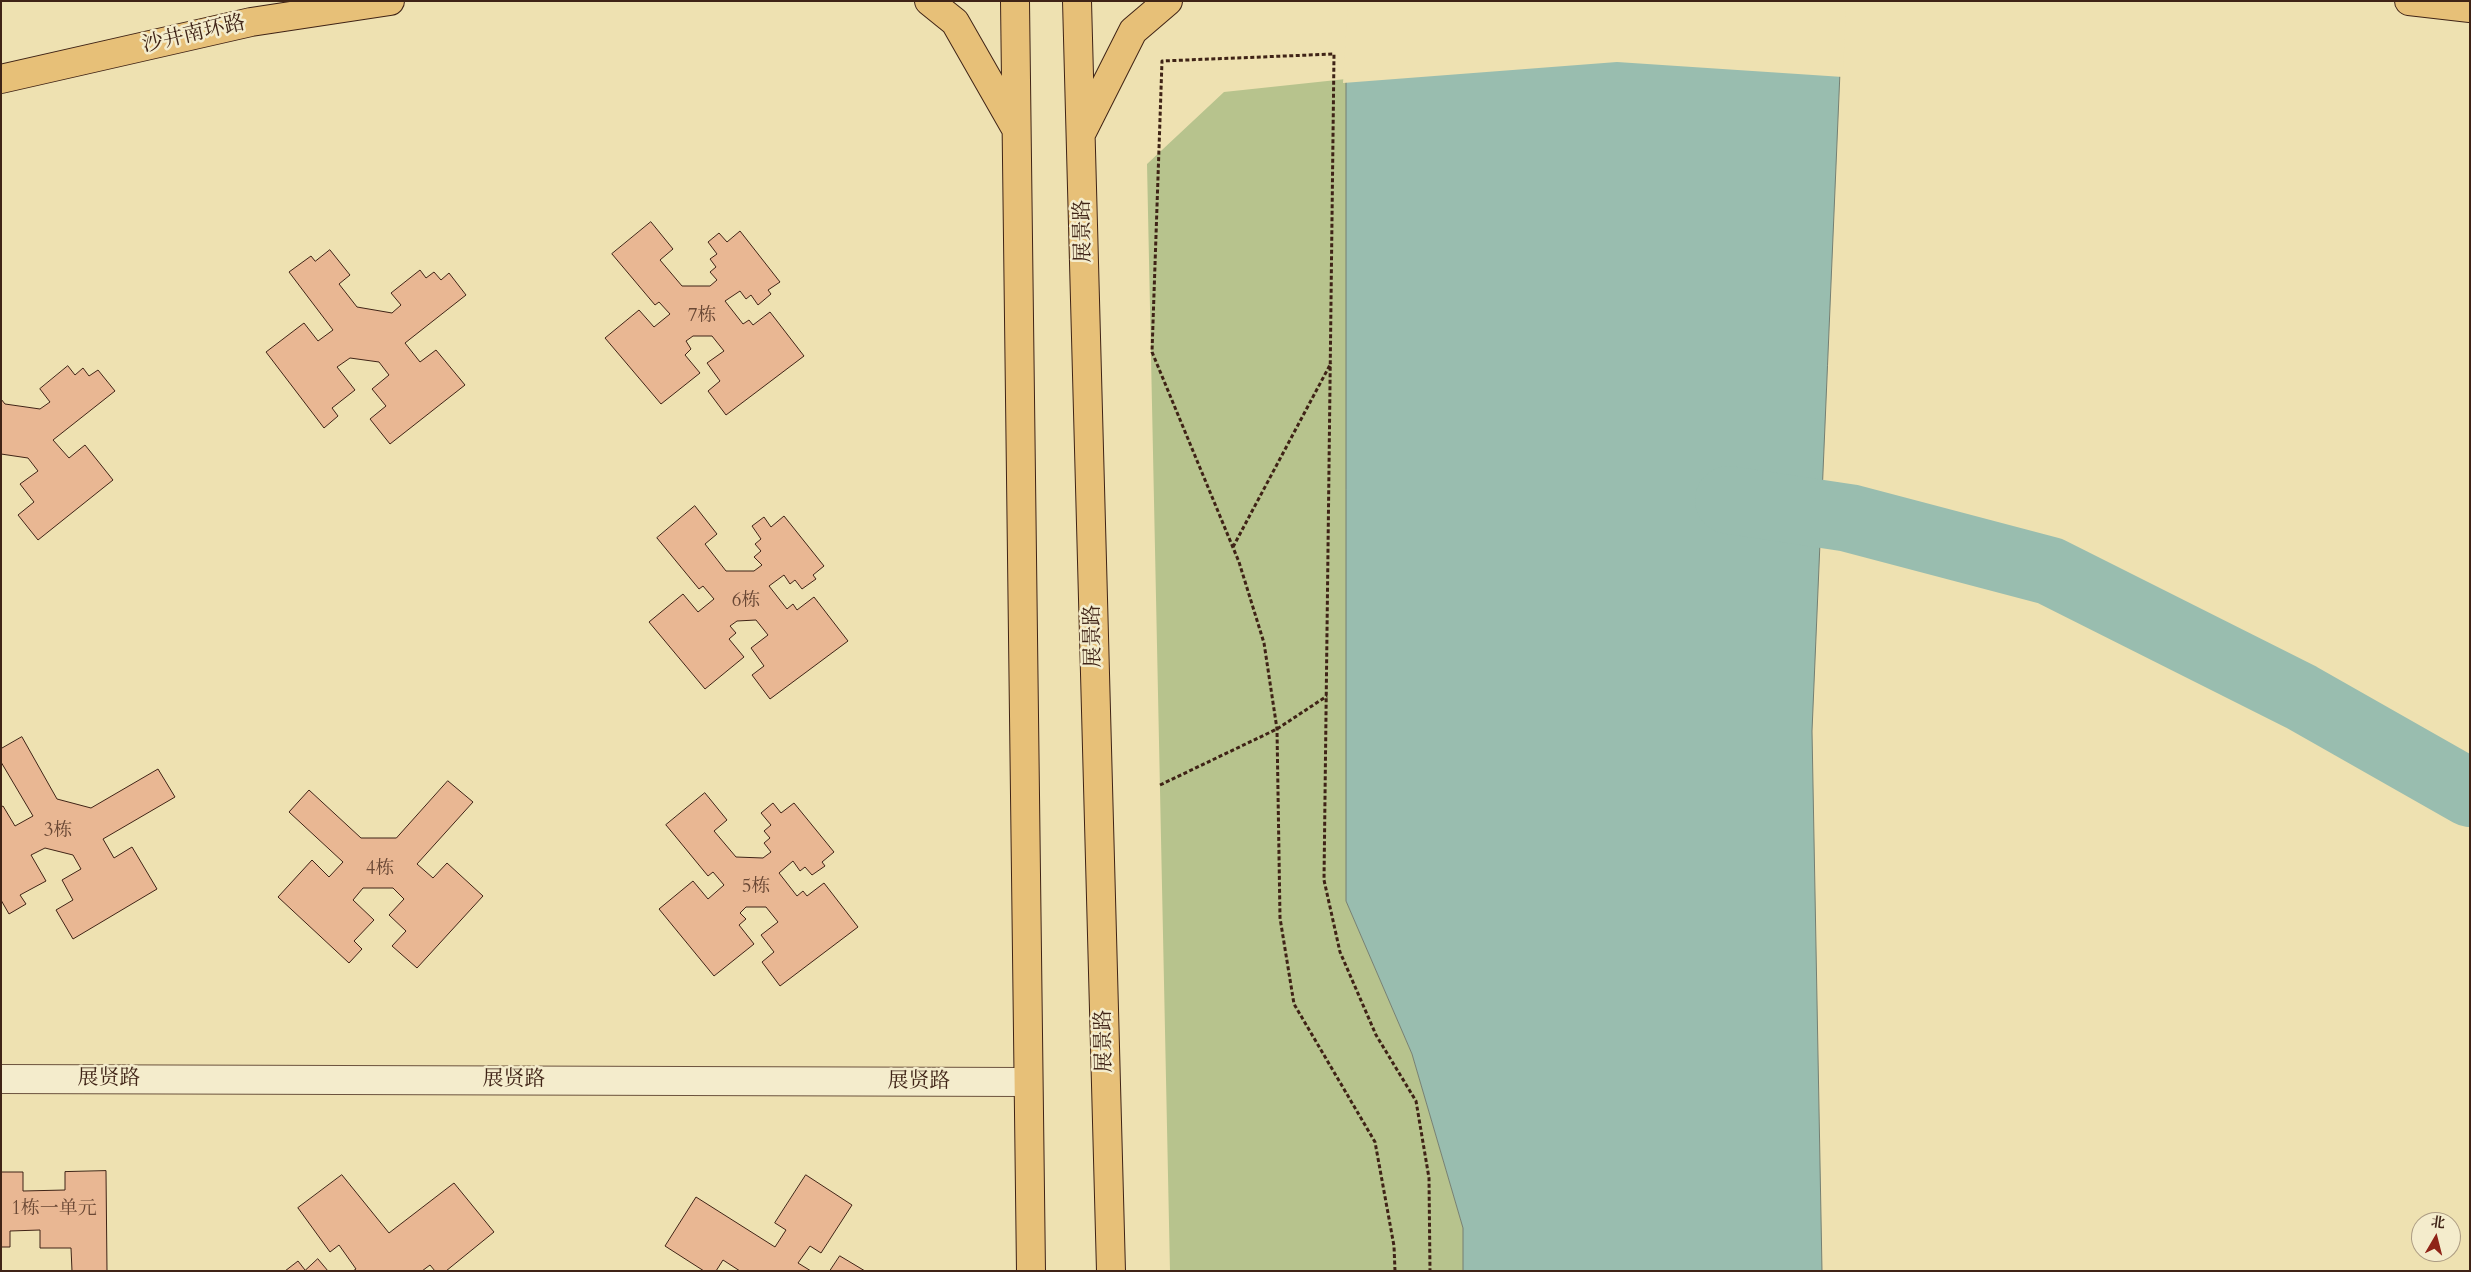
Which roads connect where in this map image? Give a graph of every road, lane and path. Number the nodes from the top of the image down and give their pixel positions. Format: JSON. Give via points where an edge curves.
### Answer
{"nodes":[{"id":1,"x":390,"y":1,"type":"edge"},
{"id":2,"x":929,"y":1,"type":"edge"},
{"id":3,"x":1015,"y":1,"type":"edge"},
{"id":4,"x":1077,"y":1,"type":"edge"},
{"id":5,"x":1168,"y":1,"type":"edge"},
{"id":6,"x":2409,"y":1,"type":"edge"},
{"id":7,"x":2470,"y":8,"type":"edge"},
{"id":8,"x":1,"y":79,"type":"edge"},
{"id":9,"x":1015,"y":128,"type":"junction"},
{"id":10,"x":1081,"y":133,"type":"junction"},
{"id":11,"x":1332,"y":362,"type":"junction"},
{"id":12,"x":1232,"y":548,"type":"junction"},
{"id":13,"x":1328,"y":696,"type":"junction"},
{"id":14,"x":1277,"y":729,"type":"junction"},
{"id":15,"x":1160,"y":785,"type":"dead end"},
{"id":16,"x":1,"y":1079,"type":"edge"},
{"id":17,"x":1027,"y":1082,"type":"junction"},
{"id":18,"x":1031,"y":1271,"type":"edge"},
{"id":19,"x":1111,"y":1271,"type":"edge"},
{"id":20,"x":1395,"y":1271,"type":"edge"},
{"id":21,"x":1430,"y":1271,"type":"edge"}],
"edges":[{"from":1,"to":8,"type":"main road","name":"沙井南环路","via":[[251,22]]},
{"from":2,"to":9,"type":"main road","via":[[955,22]]},
{"from":3,"to":9,"type":"main road"},
{"from":4,"to":10,"type":"main road","name":"展景路"},
{"from":5,"to":10,"type":"main road","via":[[1133,31]]},
{"from":6,"to":7,"type":"main road"},
{"from":9,"to":17,"type":"main road"},
{"from":10,"to":19,"type":"main road","name":"展景路"},
{"from":11,"to":12,"type":"path"},
{"from":11,"to":12,"type":"path","via":[[1334,54],[1162,62],[1152,352]]},
{"from":11,"to":13,"type":"path"},
{"from":12,"to":14,"type":"path","via":[[1264,643]]},
{"from":13,"to":14,"type":"path"},
{"from":13,"to":21,"type":"path","via":[[1324,880],[1340,952],[1376,1035],[1416,1101],[1428,1178]]},
{"from":14,"to":15,"type":"path"},
{"from":14,"to":20,"type":"path","via":[[1280,918],[1294,1004],[1375,1142],[1394,1246]]},
{"from":16,"to":17,"type":"street","name":"展贤路"},
{"from":17,"to":18,"type":"main road"}]}
